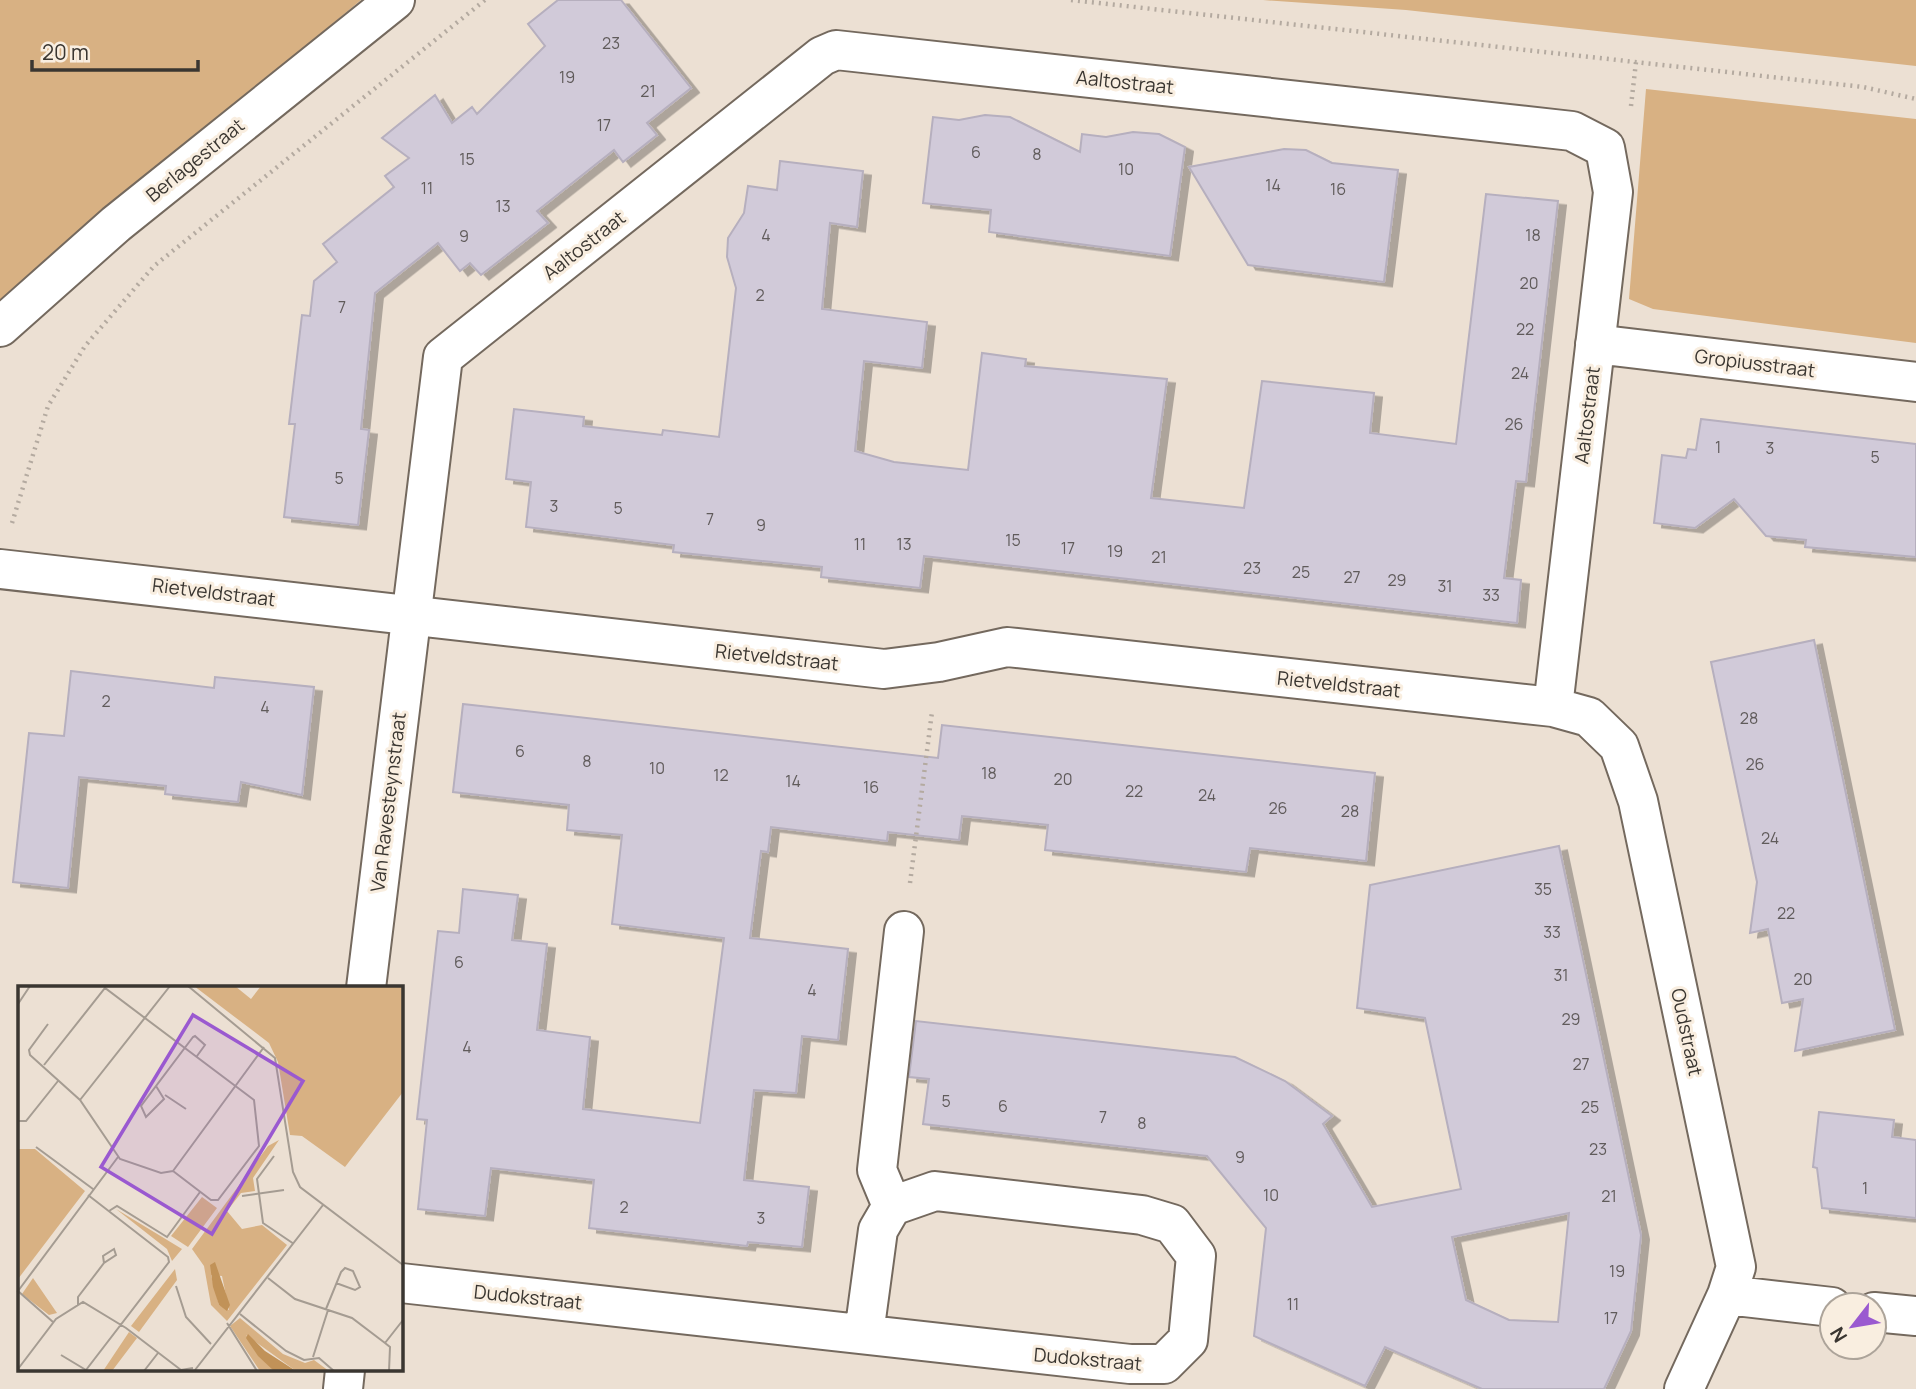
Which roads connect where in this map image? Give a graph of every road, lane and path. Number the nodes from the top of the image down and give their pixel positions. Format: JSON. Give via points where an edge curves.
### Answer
{"nodes":[{"id":1,"x":396,"y":0,"type":"edge"},
{"id":2,"x":485,"y":0,"type":"edge"},
{"id":3,"x":1071,"y":0,"type":"edge"},
{"id":4,"x":1916,"y":99,"type":"edge"},
{"id":5,"x":0,"y":327,"type":"edge"},
{"id":6,"x":1595,"y":344,"type":"junction"},
{"id":7,"x":1916,"y":382,"type":"edge"},
{"id":8,"x":12,"y":524,"type":"dead end"},
{"id":9,"x":0,"y":569,"type":"edge"},
{"id":10,"x":410,"y":615,"type":"junction"},
{"id":11,"x":939,"y":662,"type":"junction"},
{"id":12,"x":1553,"y":707,"type":"junction"},
{"id":13,"x":904,"y":931,"type":"joint"},
{"id":14,"x":366,"y":986,"type":"edge"},
{"id":15,"x":892,"y":1206,"type":"junction"},
{"id":16,"x":402,"y":1283,"type":"edge"},
{"id":17,"x":1727,"y":1295,"type":"junction"},
{"id":18,"x":1818,"y":1305,"type":"edge"},
{"id":19,"x":1888,"y":1313,"type":"edge"},
{"id":20,"x":1916,"y":1316,"type":"edge"},
{"id":21,"x":864,"y":1334,"type":"junction"},
{"id":22,"x":1684,"y":1389,"type":"edge"}],
"edges":[{"from":1,"to":5,"type":"street","name":"Berlagestraat","via":[[116,224]]},
{"from":2,"to":8,"type":"path","via":[[154,266],[85,346],[48,406]]},
{"from":3,"to":4,"type":"path","via":[[1849,86]]},
{"from":6,"to":7,"type":"street","name":"Gropiusstraat"},
{"from":6,"to":10,"type":"street","name":"Aaltostraat","via":[[1613,192],[1605,148],[1572,131],[836,50],[821,56],[443,357]]},
{"from":6,"to":12,"type":"street","name":"Aaltostraat"},
{"from":9,"to":10,"type":"street","name":"Rietveldstraat"},
{"from":10,"to":11,"type":"street","name":"Rietveldstraat","via":[[884,669]]},
{"from":10,"to":14,"type":"street","name":"Van Ravesteynstraat"},
{"from":11,"to":12,"type":"street","name":"Rietveldstraat","via":[[1007,648]]},
{"from":11,"to":13,"type":"path"},
{"from":12,"to":17,"type":"street","name":"Oudstraat","via":[[1589,717],[1619,746],[1638,801],[1731,1236],[1736,1267]]},
{"from":13,"to":15,"type":"street","via":[[877,1171]]},
{"from":15,"to":21,"type":"street","via":[[878,1230]]},
{"from":15,"to":21,"type":"street","name":"Dudokstraat","via":[[935,1191],[1143,1215],[1172,1224],[1196,1256],[1188,1340],[1164,1364],[1130,1364]]},
{"from":16,"to":21,"type":"street","name":"Dudokstraat"},
{"from":17,"to":18,"type":"street"},
{"from":17,"to":22,"type":"street","name":"Oudstraat"},
{"from":19,"to":20,"type":"street"}]}
